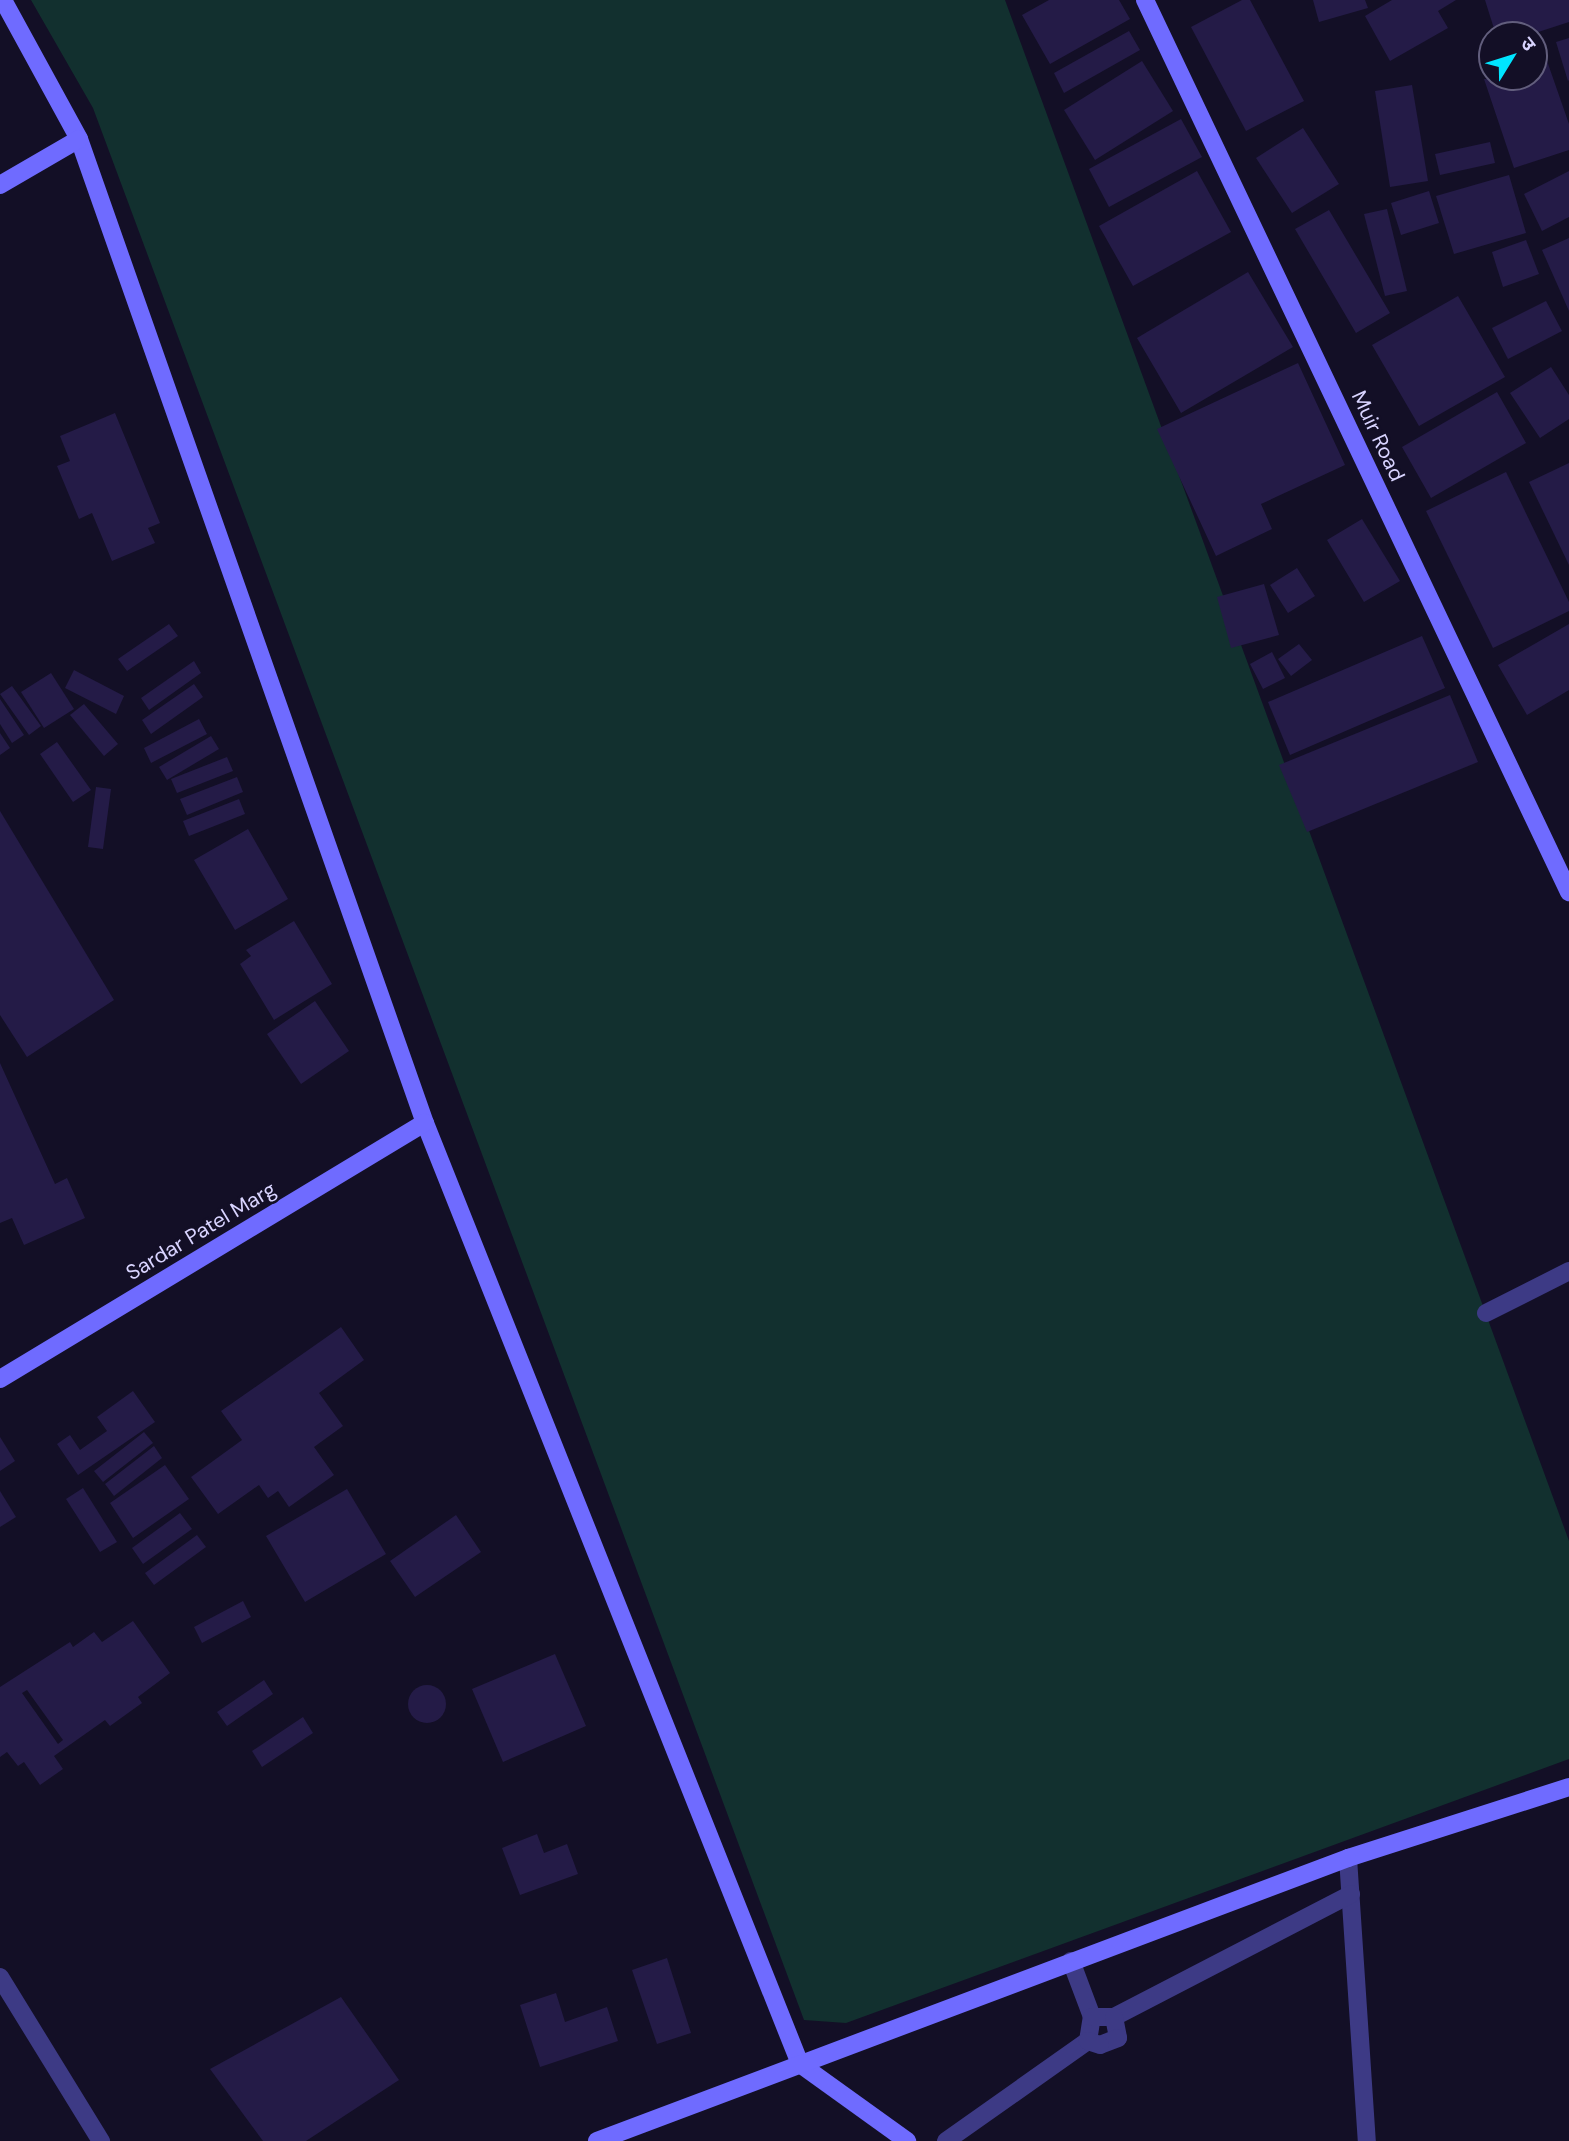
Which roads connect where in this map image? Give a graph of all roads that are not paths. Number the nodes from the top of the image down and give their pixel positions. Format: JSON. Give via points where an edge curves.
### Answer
{"nodes":[{"id":1,"x":3,"y":0,"type":"edge"},
{"id":2,"x":1152,"y":2,"type":"edge"},
{"id":3,"x":79,"y":139,"type":"junction"},
{"id":4,"x":0,"y":186,"type":"edge"},
{"id":5,"x":1569,"y":891,"type":"edge"},
{"id":6,"x":425,"y":1123,"type":"junction"},
{"id":7,"x":1569,"y":1271,"type":"edge"},
{"id":8,"x":1486,"y":1313,"type":"dead end"},
{"id":9,"x":0,"y":1379,"type":"edge"},
{"id":10,"x":1569,"y":1787,"type":"edge"},
{"id":11,"x":1348,"y":1858,"type":"junction"},
{"id":12,"x":1351,"y":1894,"type":"junction"},
{"id":13,"x":1072,"y":1961,"type":"junction"},
{"id":14,"x":0,"y":1977,"type":"edge"},
{"id":15,"x":1093,"y":2017,"type":"junction"},
{"id":16,"x":1114,"y":2017,"type":"junction"},
{"id":17,"x":1088,"y":2041,"type":"junction"},
{"id":18,"x":800,"y":2064,"type":"junction"},
{"id":19,"x":101,"y":2141,"type":"edge"},
{"id":20,"x":597,"y":2141,"type":"edge"},
{"id":21,"x":907,"y":2141,"type":"edge"},
{"id":22,"x":946,"y":2141,"type":"edge"},
{"id":23,"x":1367,"y":2141,"type":"edge"}],
"edges":[{"from":1,"to":3,"type":"street"},
{"from":2,"to":5,"type":"street","name":"Muir Road"},
{"from":3,"to":4,"type":"street"},
{"from":3,"to":6,"type":"street"},
{"from":6,"to":9,"type":"street","name":"Sardar Patel Marg"},
{"from":6,"to":18,"type":"street"},
{"from":7,"to":8,"type":"street"},
{"from":10,"to":11,"type":"street"},
{"from":11,"to":12,"type":"street"},
{"from":11,"to":13,"type":"street"},
{"from":12,"to":16,"type":"street"},
{"from":12,"to":23,"type":"street"},
{"from":13,"to":15,"type":"street"},
{"from":13,"to":18,"type":"street"},
{"from":14,"to":19,"type":"street"},
{"from":15,"to":16,"type":"street"},
{"from":15,"to":17,"type":"street"},
{"from":16,"to":17,"type":"street","via":[[1118,2038],[1100,2045]]},
{"from":17,"to":22,"type":"street"},
{"from":18,"to":20,"type":"street"},
{"from":18,"to":21,"type":"street"}]}
